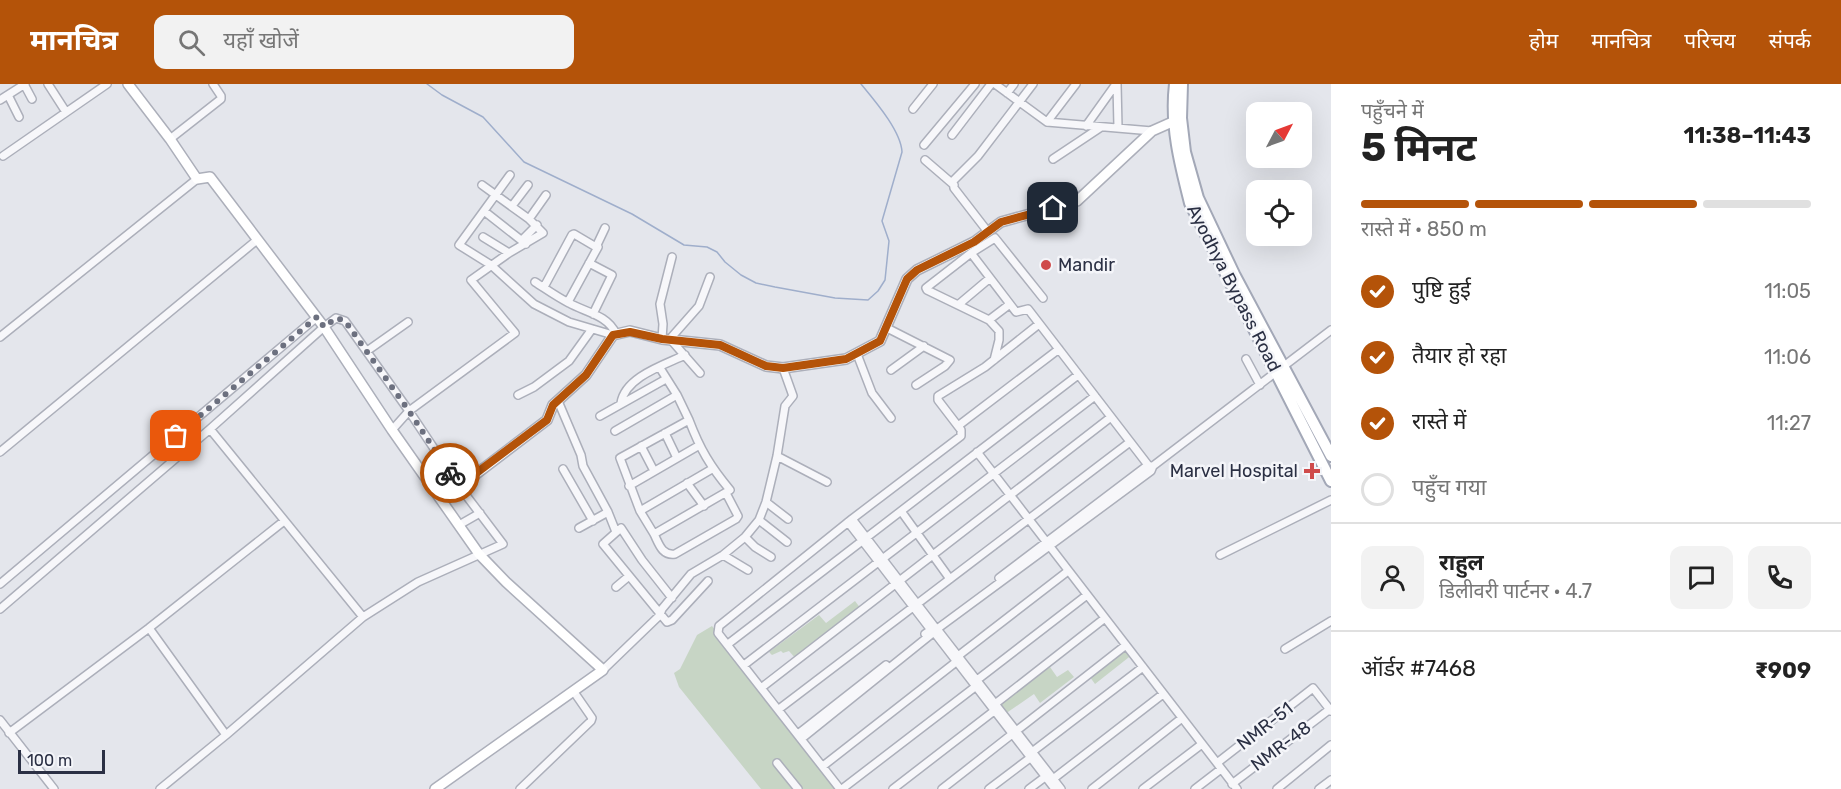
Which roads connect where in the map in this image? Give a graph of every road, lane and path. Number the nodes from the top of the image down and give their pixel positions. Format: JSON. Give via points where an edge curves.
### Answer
{"nodes":[{"id":1,"x":24,"y":84,"type":"edge"},
{"id":2,"x":48,"y":84,"type":"edge"},
{"id":3,"x":107,"y":84,"type":"edge"},
{"id":4,"x":128,"y":84,"type":"edge"},
{"id":5,"x":213,"y":84,"type":"edge"},
{"id":6,"x":933,"y":84,"type":"edge"},
{"id":7,"x":975,"y":84,"type":"edge"},
{"id":8,"x":993,"y":84,"type":"edge"},
{"id":9,"x":1014,"y":84,"type":"edge"},
{"id":10,"x":1033,"y":84,"type":"edge"},
{"id":11,"x":1076,"y":84,"type":"edge"},
{"id":12,"x":1117,"y":84,"type":"edge"},
{"id":13,"x":1174,"y":84,"type":"edge"},
{"id":14,"x":1182,"y":84,"type":"edge"},
{"id":15,"x":1007,"y":93,"type":"junction"},
{"id":16,"x":8,"y":95,"type":"junction"},
{"id":17,"x":32,"y":99,"type":"dead end"},
{"id":18,"x":0,"y":100,"type":"edge"},
{"id":19,"x":1019,"y":102,"type":"junction"},
{"id":20,"x":913,"y":110,"type":"dead end"},
{"id":21,"x":66,"y":112,"type":"junction"},
{"id":22,"x":20,"y":117,"type":"dead end"},
{"id":23,"x":1177,"y":121,"type":"junction"},
{"id":24,"x":1047,"y":122,"type":"junction"},
{"id":25,"x":1086,"y":126,"type":"junction"},
{"id":26,"x":1101,"y":127,"type":"junction"},
{"id":27,"x":1118,"y":127,"type":"junction"},
{"id":28,"x":1152,"y":131,"type":"junction"},
{"id":29,"x":952,"y":135,"type":"dead end"},
{"id":30,"x":170,"y":139,"type":"junction"},
{"id":31,"x":924,"y":144,"type":"dead end"},
{"id":32,"x":3,"y":156,"type":"dead end"},
{"id":33,"x":1053,"y":159,"type":"dead end"},
{"id":34,"x":925,"y":160,"type":"dead end"},
{"id":35,"x":510,"y":176,"type":"dead end"},
{"id":36,"x":197,"y":179,"type":"junction"},
{"id":37,"x":482,"y":185,"type":"dead end"},
{"id":38,"x":528,"y":185,"type":"dead end"},
{"id":39,"x":954,"y":185,"type":"junction"},
{"id":40,"x":496,"y":195,"type":"junction"},
{"id":41,"x":546,"y":195,"type":"dead end"},
{"id":42,"x":512,"y":206,"type":"junction"},
{"id":43,"x":484,"y":211,"type":"junction"},
{"id":44,"x":529,"y":219,"type":"junction"},
{"id":45,"x":605,"y":228,"type":"dead end"},
{"id":46,"x":987,"y":232,"type":"junction"},
{"id":47,"x":483,"y":237,"type":"dead end"},
{"id":48,"x":257,"y":240,"type":"junction"},
{"id":49,"x":524,"y":242,"type":"junction"},
{"id":50,"x":596,"y":247,"type":"junction"},
{"id":51,"x":509,"y":253,"type":"junction"},
{"id":52,"x":971,"y":253,"type":"junction"},
{"id":53,"x":672,"y":257,"type":"dead end"},
{"id":54,"x":590,"y":263,"type":"junction"},
{"id":55,"x":491,"y":265,"type":"junction"},
{"id":56,"x":710,"y":277,"type":"dead end"},
{"id":57,"x":990,"y":278,"type":"junction"},
{"id":58,"x":535,"y":282,"type":"dead end"},
{"id":59,"x":544,"y":287,"type":"junction"},
{"id":60,"x":1043,"y":298,"type":"dead end"},
{"id":61,"x":568,"y":302,"type":"junction"},
{"id":62,"x":1010,"y":303,"type":"junction"},
{"id":63,"x":958,"y":305,"type":"junction"},
{"id":64,"x":593,"y":314,"type":"junction"},
{"id":65,"x":317,"y":317,"type":"junction"},
{"id":66,"x":989,"y":320,"type":"junction"},
{"id":67,"x":408,"y":322,"type":"dead end"},
{"id":68,"x":1039,"y":324,"type":"junction"},
{"id":69,"x":324,"y":327,"type":"junction"},
{"id":70,"x":887,"y":328,"type":"junction"},
{"id":71,"x":592,"y":329,"type":"junction"},
{"id":72,"x":1331,"y":330,"type":"edge"},
{"id":73,"x":615,"y":334,"type":"junction"},
{"id":74,"x":0,"y":337,"type":"edge"},
{"id":75,"x":667,"y":340,"type":"junction"},
{"id":76,"x":924,"y":346,"type":"junction"},
{"id":77,"x":1059,"y":349,"type":"junction"},
{"id":78,"x":367,"y":351,"type":"junction"},
{"id":79,"x":857,"y":354,"type":"junction"},
{"id":80,"x":685,"y":355,"type":"junction"},
{"id":81,"x":994,"y":360,"type":"junction"},
{"id":82,"x":1246,"y":360,"type":"dead end"},
{"id":83,"x":660,"y":368,"type":"junction"},
{"id":84,"x":783,"y":368,"type":"junction"},
{"id":85,"x":891,"y":370,"type":"dead end"},
{"id":86,"x":1281,"y":370,"type":"junction"},
{"id":87,"x":700,"y":373,"type":"dead end"},
{"id":88,"x":1078,"y":375,"type":"junction"},
{"id":89,"x":666,"y":379,"type":"junction"},
{"id":90,"x":916,"y":384,"type":"dead end"},
{"id":91,"x":1260,"y":385,"type":"junction"},
{"id":92,"x":518,"y":395,"type":"dead end"},
{"id":93,"x":677,"y":395,"type":"junction"},
{"id":94,"x":1095,"y":396,"type":"junction"},
{"id":95,"x":558,"y":401,"type":"junction"},
{"id":96,"x":621,"y":403,"type":"junction"},
{"id":97,"x":409,"y":411,"type":"junction"},
{"id":98,"x":600,"y":416,"type":"dead end"},
{"id":99,"x":1111,"y":417,"type":"junction"},
{"id":100,"x":891,"y":418,"type":"dead end"},
{"id":101,"x":689,"y":420,"type":"junction"},
{"id":102,"x":958,"y":426,"type":"junction"},
{"id":103,"x":210,"y":429,"type":"junction"},
{"id":104,"x":392,"y":430,"type":"junction"},
{"id":105,"x":615,"y":431,"type":"dead end"},
{"id":106,"x":665,"y":433,"type":"junction"},
{"id":107,"x":1130,"y":442,"type":"junction"},
{"id":108,"x":641,"y":446,"type":"junction"},
{"id":109,"x":699,"y":446,"type":"junction"},
{"id":110,"x":0,"y":452,"type":"edge"},
{"id":111,"x":978,"y":452,"type":"junction"},
{"id":112,"x":777,"y":456,"type":"junction"},
{"id":113,"x":1331,"y":456,"type":"edge"},
{"id":114,"x":677,"y":458,"type":"junction"},
{"id":115,"x":1151,"y":466,"type":"junction"},
{"id":116,"x":563,"y":469,"type":"dead end"},
{"id":117,"x":712,"y":469,"type":"junction"},
{"id":118,"x":654,"y":471,"type":"junction"},
{"id":119,"x":994,"y":473,"type":"junction"},
{"id":120,"x":1331,"y":481,"type":"edge"},
{"id":121,"x":827,"y":482,"type":"dead end"},
{"id":122,"x":687,"y":483,"type":"junction"},
{"id":123,"x":459,"y":486,"type":"junction"},
{"id":124,"x":629,"y":486,"type":"junction"},
{"id":125,"x":726,"y":493,"type":"junction"},
{"id":126,"x":1010,"y":495,"type":"junction"},
{"id":127,"x":441,"y":500,"type":"junction"},
{"id":128,"x":1331,"y":500,"type":"edge"},
{"id":129,"x":766,"y":502,"type":"junction"},
{"id":130,"x":704,"y":506,"type":"junction"},
{"id":131,"x":640,"y":511,"type":"junction"},
{"id":132,"x":901,"y":511,"type":"junction"},
{"id":133,"x":608,"y":512,"type":"junction"},
{"id":134,"x":480,"y":513,"type":"junction"},
{"id":135,"x":788,"y":519,"type":"dead end"},
{"id":136,"x":1029,"y":519,"type":"junction"},
{"id":137,"x":759,"y":520,"type":"junction"},
{"id":138,"x":850,"y":520,"type":"junction"},
{"id":139,"x":284,"y":521,"type":"junction"},
{"id":140,"x":593,"y":521,"type":"junction"},
{"id":141,"x":459,"y":525,"type":"junction"},
{"id":142,"x":579,"y":528,"type":"dead end"},
{"id":143,"x":616,"y":532,"type":"junction"},
{"id":144,"x":916,"y":533,"type":"junction"},
{"id":145,"x":654,"y":534,"type":"junction"},
{"id":146,"x":745,"y":537,"type":"junction"},
{"id":147,"x":865,"y":539,"type":"junction"},
{"id":148,"x":787,"y":542,"type":"dead end"},
{"id":149,"x":1048,"y":544,"type":"junction"},
{"id":150,"x":479,"y":554,"type":"junction"},
{"id":151,"x":723,"y":555,"type":"junction"},
{"id":152,"x":1220,"y":555,"type":"dead end"},
{"id":153,"x":933,"y":556,"type":"junction"},
{"id":154,"x":771,"y":557,"type":"dead end"},
{"id":155,"x":880,"y":560,"type":"junction"},
{"id":156,"x":748,"y":570,"type":"dead end"},
{"id":157,"x":1068,"y":571,"type":"junction"},
{"id":158,"x":629,"y":576,"type":"junction"},
{"id":159,"x":950,"y":579,"type":"junction"},
{"id":160,"x":708,"y":581,"type":"dead end"},
{"id":161,"x":898,"y":582,"type":"junction"},
{"id":162,"x":0,"y":584,"type":"edge"},
{"id":163,"x":616,"y":587,"type":"dead end"},
{"id":164,"x":1087,"y":595,"type":"junction"},
{"id":165,"x":672,"y":598,"type":"junction"},
{"id":166,"x":915,"y":605,"type":"junction"},
{"id":167,"x":0,"y":609,"type":"edge"},
{"id":168,"x":660,"y":615,"type":"junction"},
{"id":169,"x":363,"y":617,"type":"junction"},
{"id":170,"x":1105,"y":618,"type":"junction"},
{"id":171,"x":1331,"y":621,"type":"edge"},
{"id":172,"x":149,"y":628,"type":"junction"},
{"id":173,"x":934,"y":629,"type":"junction"},
{"id":174,"x":728,"y":645,"type":"junction"},
{"id":175,"x":1126,"y":645,"type":"junction"},
{"id":176,"x":1285,"y":649,"type":"dead end"},
{"id":177,"x":957,"y":659,"type":"junction"},
{"id":178,"x":744,"y":665,"type":"junction"},
{"id":179,"x":1143,"y":667,"type":"junction"},
{"id":180,"x":603,"y":670,"type":"junction"},
{"id":181,"x":976,"y":683,"type":"junction"},
{"id":182,"x":761,"y":688,"type":"junction"},
{"id":183,"x":574,"y":692,"type":"junction"},
{"id":184,"x":1163,"y":694,"type":"junction"},
{"id":185,"x":995,"y":708,"type":"junction"},
{"id":186,"x":779,"y":709,"type":"junction"},
{"id":187,"x":1330,"y":710,"type":"edge"},
{"id":188,"x":1182,"y":718,"type":"junction"},
{"id":189,"x":0,"y":720,"type":"edge"},
{"id":190,"x":1014,"y":732,"type":"junction"},
{"id":191,"x":9,"y":733,"type":"junction"},
{"id":192,"x":226,"y":735,"type":"junction"},
{"id":193,"x":800,"y":736,"type":"junction"},
{"id":194,"x":1202,"y":744,"type":"junction"},
{"id":195,"x":1331,"y":745,"type":"edge"},
{"id":196,"x":1031,"y":755,"type":"junction"},
{"id":197,"x":777,"y":763,"type":"dead end"},
{"id":198,"x":823,"y":766,"type":"junction"},
{"id":199,"x":1219,"y":766,"type":"junction"},
{"id":200,"x":1049,"y":777,"type":"junction"},
{"id":201,"x":1331,"y":780,"type":"edge"},
{"id":202,"x":1234,"y":786,"type":"edge"},
{"id":203,"x":54,"y":789,"type":"edge"},
{"id":204,"x":160,"y":789,"type":"edge"},
{"id":205,"x":435,"y":789,"type":"edge"},
{"id":206,"x":520,"y":789,"type":"edge"},
{"id":207,"x":798,"y":789,"type":"edge"},
{"id":208,"x":841,"y":789,"type":"edge"},
{"id":209,"x":893,"y":789,"type":"edge"},
{"id":210,"x":942,"y":789,"type":"edge"},
{"id":211,"x":989,"y":789,"type":"edge"},
{"id":212,"x":1029,"y":789,"type":"edge"},
{"id":213,"x":1055,"y":789,"type":"edge"},
{"id":214,"x":1061,"y":789,"type":"edge"},
{"id":215,"x":1092,"y":789,"type":"edge"},
{"id":216,"x":1143,"y":789,"type":"edge"},
{"id":217,"x":1195,"y":789,"type":"edge"},
{"id":218,"x":1277,"y":789,"type":"edge"},
{"id":219,"x":1319,"y":789,"type":"edge"}],
"edges":[{"from":1,"to":16,"type":"street"},
{"from":1,"to":17,"type":"street"},
{"from":2,"to":21,"type":"street"},
{"from":3,"to":21,"type":"street"},
{"from":4,"to":30,"type":"street"},
{"from":5,"to":30,"type":"street","via":[[221,99]]},
{"from":6,"to":20,"type":"street"},
{"from":7,"to":31,"type":"street"},
{"from":8,"to":15,"type":"street"},
{"from":8,"to":29,"type":"street"},
{"from":9,"to":15,"type":"street"},
{"from":10,"to":19,"type":"street"},
{"from":11,"to":24,"type":"street"},
{"from":12,"to":25,"type":"street"},
{"from":12,"to":27,"type":"street"},
{"from":13,"to":23,"type":"main road","name":"Ayodhya Bypass Road"},
{"from":14,"to":23,"type":"main road","name":"Ayodhya Bypass Road"},
{"from":15,"to":19,"type":"street"},
{"from":16,"to":18,"type":"street"},
{"from":16,"to":22,"type":"street"},
{"from":19,"to":24,"type":"street"},
{"from":19,"to":39,"type":"street","via":[[978,156],[956,177]]},
{"from":21,"to":32,"type":"street"},
{"from":23,"to":28,"type":"street"},
{"from":23,"to":86,"type":"main road","name":"Ayodhya Bypass Road","via":[[1198,198]]},
{"from":24,"to":25,"type":"street"},
{"from":25,"to":26,"type":"street"},
{"from":26,"to":27,"type":"street"},
{"from":26,"to":33,"type":"street"},
{"from":27,"to":28,"type":"street"},
{"from":28,"to":46,"type":"street","via":[[1077,201],[1001,222]]},
{"from":30,"to":36,"type":"street"},
{"from":34,"to":39,"type":"street"},
{"from":35,"to":40,"type":"street"},
{"from":36,"to":48,"type":"street","via":[[210,177]]},
{"from":36,"to":74,"type":"street"},
{"from":37,"to":40,"type":"street"},
{"from":38,"to":42,"type":"street"},
{"from":39,"to":46,"type":"street"},
{"from":40,"to":42,"type":"street"},
{"from":40,"to":43,"type":"street"},
{"from":41,"to":44,"type":"street"},
{"from":42,"to":44,"type":"street"},
{"from":43,"to":49,"type":"street"},
{"from":43,"to":55,"type":"street","via":[[459,245]]},
{"from":44,"to":49,"type":"street","via":[[543,233]]},
{"from":45,"to":50,"type":"street"},
{"from":46,"to":70,"type":"street","via":[[913,273]]},
{"from":47,"to":51,"type":"street"},
{"from":48,"to":65,"type":"street"},
{"from":48,"to":110,"type":"street"},
{"from":49,"to":51,"type":"street"},
{"from":50,"to":54,"type":"street"},
{"from":50,"to":59,"type":"street","via":[[572,235]]},
{"from":51,"to":55,"type":"street"},
{"from":52,"to":57,"type":"street"},
{"from":52,"to":60,"type":"street","via":[[995,238]]},
{"from":52,"to":63,"type":"street","via":[[926,288]]},
{"from":53,"to":75,"type":"street","via":[[660,304]]},
{"from":54,"to":61,"type":"street"},
{"from":54,"to":64,"type":"street","via":[[612,275]]},
{"from":55,"to":71,"type":"street","via":[[534,304]]},
{"from":55,"to":97,"type":"street","via":[[471,280],[515,333]]},
{"from":56,"to":75,"type":"street","via":[[698,309]]},
{"from":57,"to":62,"type":"street"},
{"from":57,"to":63,"type":"street"},
{"from":58,"to":59,"type":"street"},
{"from":59,"to":61,"type":"street"},
{"from":61,"to":64,"type":"street"},
{"from":62,"to":66,"type":"street"},
{"from":62,"to":68,"type":"street","via":[[1018,313],[1028,309]]},
{"from":63,"to":66,"type":"street"},
{"from":64,"to":73,"type":"street","via":[[606,319]]},
{"from":65,"to":69,"type":"street"},
{"from":65,"to":162,"type":"street"},
{"from":66,"to":81,"type":"street","via":[[999,331]]},
{"from":67,"to":78,"type":"street"},
{"from":68,"to":77,"type":"street"},
{"from":68,"to":81,"type":"street"},
{"from":69,"to":78,"type":"street","via":[[336,318],[345,321]]},
{"from":69,"to":103,"type":"street"},
{"from":69,"to":104,"type":"street"},
{"from":70,"to":76,"type":"street"},
{"from":70,"to":79,"type":"street","via":[[880,341]]},
{"from":71,"to":73,"type":"street"},
{"from":71,"to":92,"type":"street","via":[[569,361]]},
{"from":72,"to":86,"type":"street"},
{"from":73,"to":75,"type":"street","via":[[630,332]]},
{"from":73,"to":95,"type":"street","via":[[586,375]]},
{"from":75,"to":80,"type":"street"},
{"from":75,"to":84,"type":"street","via":[[720,345],[766,366]]},
{"from":76,"to":85,"type":"street"},
{"from":76,"to":90,"type":"street","via":[[950,360]]},
{"from":77,"to":88,"type":"street"},
{"from":77,"to":102,"type":"street"},
{"from":78,"to":97,"type":"street"},
{"from":79,"to":84,"type":"street"},
{"from":79,"to":100,"type":"street","via":[[872,393]]},
{"from":80,"to":83,"type":"street"},
{"from":80,"to":87,"type":"street"},
{"from":81,"to":102,"type":"street","via":[[938,396]]},
{"from":82,"to":91,"type":"street"},
{"from":83,"to":89,"type":"street"},
{"from":83,"to":96,"type":"street","via":[[635,380]]},
{"from":84,"to":112,"type":"street","via":[[793,396],[785,405]]},
{"from":86,"to":91,"type":"street"},
{"from":86,"to":113,"type":"main road","name":"Ayodhya Bypass Road"},
{"from":86,"to":120,"type":"main road","name":"Ayodhya Bypass Road"},
{"from":88,"to":94,"type":"street"},
{"from":88,"to":111,"type":"street"},
{"from":89,"to":93,"type":"street"},
{"from":89,"to":96,"type":"street"},
{"from":91,"to":115,"type":"street"},
{"from":93,"to":101,"type":"street"},
{"from":93,"to":105,"type":"street"},
{"from":94,"to":99,"type":"street"},
{"from":94,"to":119,"type":"street"},
{"from":95,"to":123,"type":"street","via":[[547,420]]},
{"from":95,"to":133,"type":"street","via":[[583,466]]},
{"from":96,"to":98,"type":"street"},
{"from":97,"to":104,"type":"street"},
{"from":97,"to":123,"type":"street"},
{"from":99,"to":107,"type":"street"},
{"from":99,"to":126,"type":"street"},
{"from":101,"to":106,"type":"street"},
{"from":101,"to":109,"type":"street"},
{"from":102,"to":138,"type":"street","via":[[961,436]]},
{"from":103,"to":139,"type":"street"},
{"from":103,"to":167,"type":"street"},
{"from":104,"to":127,"type":"street"},
{"from":106,"to":108,"type":"street"},
{"from":106,"to":114,"type":"street"},
{"from":107,"to":115,"type":"street"},
{"from":107,"to":136,"type":"street"},
{"from":108,"to":118,"type":"street"},
{"from":108,"to":124,"type":"street","via":[[620,458]]},
{"from":109,"to":114,"type":"street"},
{"from":109,"to":117,"type":"street"},
{"from":111,"to":119,"type":"street"},
{"from":111,"to":132,"type":"street"},
{"from":112,"to":121,"type":"street"},
{"from":112,"to":129,"type":"street"},
{"from":114,"to":118,"type":"street"},
{"from":115,"to":149,"type":"street","via":[[1151,471]]},
{"from":116,"to":140,"type":"street"},
{"from":117,"to":122,"type":"street"},
{"from":117,"to":125,"type":"street","via":[[730,490]]},
{"from":118,"to":124,"type":"street"},
{"from":119,"to":126,"type":"street"},
{"from":119,"to":144,"type":"street"},
{"from":122,"to":130,"type":"street"},
{"from":122,"to":131,"type":"street"},
{"from":123,"to":127,"type":"street"},
{"from":123,"to":134,"type":"street"},
{"from":124,"to":131,"type":"street"},
{"from":125,"to":130,"type":"street"},
{"from":125,"to":145,"type":"street","via":[[738,516],[675,554],[664,553]]},
{"from":126,"to":136,"type":"street"},
{"from":126,"to":153,"type":"street"},
{"from":127,"to":141,"type":"street"},
{"from":128,"to":152,"type":"street"},
{"from":129,"to":135,"type":"street"},
{"from":129,"to":137,"type":"street"},
{"from":130,"to":145,"type":"street"},
{"from":131,"to":145,"type":"street"},
{"from":132,"to":144,"type":"street"},
{"from":132,"to":147,"type":"street"},
{"from":133,"to":140,"type":"street"},
{"from":133,"to":143,"type":"street"},
{"from":134,"to":141,"type":"street"},
{"from":134,"to":150,"type":"street","via":[[503,544]]},
{"from":136,"to":149,"type":"street"},
{"from":136,"to":159,"type":"street"},
{"from":137,"to":146,"type":"street"},
{"from":137,"to":148,"type":"street"},
{"from":138,"to":147,"type":"street"},
{"from":138,"to":174,"type":"street","via":[[718,626],[718,633]]},
{"from":139,"to":169,"type":"street"},
{"from":139,"to":172,"type":"street"},
{"from":140,"to":142,"type":"street"},
{"from":141,"to":150,"type":"street"},
{"from":143,"to":158,"type":"street","via":[[603,543]]},
{"from":143,"to":165,"type":"street","via":[[621,528]]},
{"from":144,"to":153,"type":"street"},
{"from":144,"to":155,"type":"street"},
{"from":146,"to":151,"type":"street"},
{"from":146,"to":154,"type":"street"},
{"from":147,"to":155,"type":"street"},
{"from":147,"to":174,"type":"street"},
{"from":149,"to":157,"type":"street"},
{"from":149,"to":173,"type":"street"},
{"from":150,"to":169,"type":"street","via":[[418,582]]},
{"from":150,"to":180,"type":"street"},
{"from":151,"to":156,"type":"street"},
{"from":151,"to":165,"type":"street","via":[[691,574]]},
{"from":153,"to":159,"type":"street"},
{"from":153,"to":161,"type":"street"},
{"from":155,"to":161,"type":"street"},
{"from":155,"to":178,"type":"street"},
{"from":157,"to":164,"type":"street"},
{"from":157,"to":177,"type":"street"},
{"from":158,"to":163,"type":"street"},
{"from":158,"to":168,"type":"street"},
{"from":159,"to":166,"type":"street"},
{"from":160,"to":168,"type":"street","via":[[672,620],[667,622]]},
{"from":161,"to":166,"type":"street"},
{"from":161,"to":182,"type":"street"},
{"from":164,"to":170,"type":"street"},
{"from":164,"to":181,"type":"street"},
{"from":165,"to":168,"type":"street"},
{"from":166,"to":173,"type":"street"},
{"from":166,"to":186,"type":"street"},
{"from":168,"to":180,"type":"street"},
{"from":169,"to":192,"type":"street"},
{"from":170,"to":175,"type":"street"},
{"from":170,"to":185,"type":"street"},
{"from":171,"to":176,"type":"street"},
{"from":172,"to":191,"type":"street"},
{"from":172,"to":192,"type":"street"},
{"from":173,"to":177,"type":"street"},
{"from":173,"to":193,"type":"street"},
{"from":174,"to":178,"type":"street"},
{"from":175,"to":179,"type":"street"},
{"from":175,"to":190,"type":"street"},
{"from":177,"to":181,"type":"street"},
{"from":177,"to":198,"type":"street"},
{"from":178,"to":182,"type":"street"},
{"from":179,"to":184,"type":"street"},
{"from":179,"to":196,"type":"street"},
{"from":180,"to":183,"type":"street"},
{"from":181,"to":185,"type":"street"},
{"from":181,"to":208,"type":"street"},
{"from":182,"to":186,"type":"street"},
{"from":183,"to":205,"type":"street"},
{"from":183,"to":206,"type":"street","via":[[591,721]]},
{"from":184,"to":188,"type":"street"},
{"from":184,"to":200,"type":"street"},
{"from":185,"to":190,"type":"street"},
{"from":185,"to":209,"type":"street"},
{"from":186,"to":193,"type":"street"},
{"from":187,"to":199,"type":"street","name":"NMR-51","via":[[1313,688]]},
{"from":187,"to":202,"type":"street","name":"NMR-48"},
{"from":188,"to":194,"type":"street"},
{"from":188,"to":215,"type":"street"},
{"from":189,"to":191,"type":"street"},
{"from":190,"to":196,"type":"street"},
{"from":190,"to":210,"type":"street"},
{"from":191,"to":203,"type":"street"},
{"from":192,"to":204,"type":"street"},
{"from":193,"to":198,"type":"street"},
{"from":194,"to":199,"type":"street"},
{"from":194,"to":216,"type":"street"},
{"from":195,"to":218,"type":"street"},
{"from":196,"to":200,"type":"street"},
{"from":196,"to":211,"type":"street"},
{"from":197,"to":207,"type":"street"},
{"from":198,"to":208,"type":"street"},
{"from":199,"to":202,"type":"street"},
{"from":199,"to":217,"type":"street","name":"NMR-51"},
{"from":200,"to":212,"type":"street"},
{"from":200,"to":213,"type":"street"},
{"from":200,"to":214,"type":"street"},
{"from":201,"to":219,"type":"street"}]}
